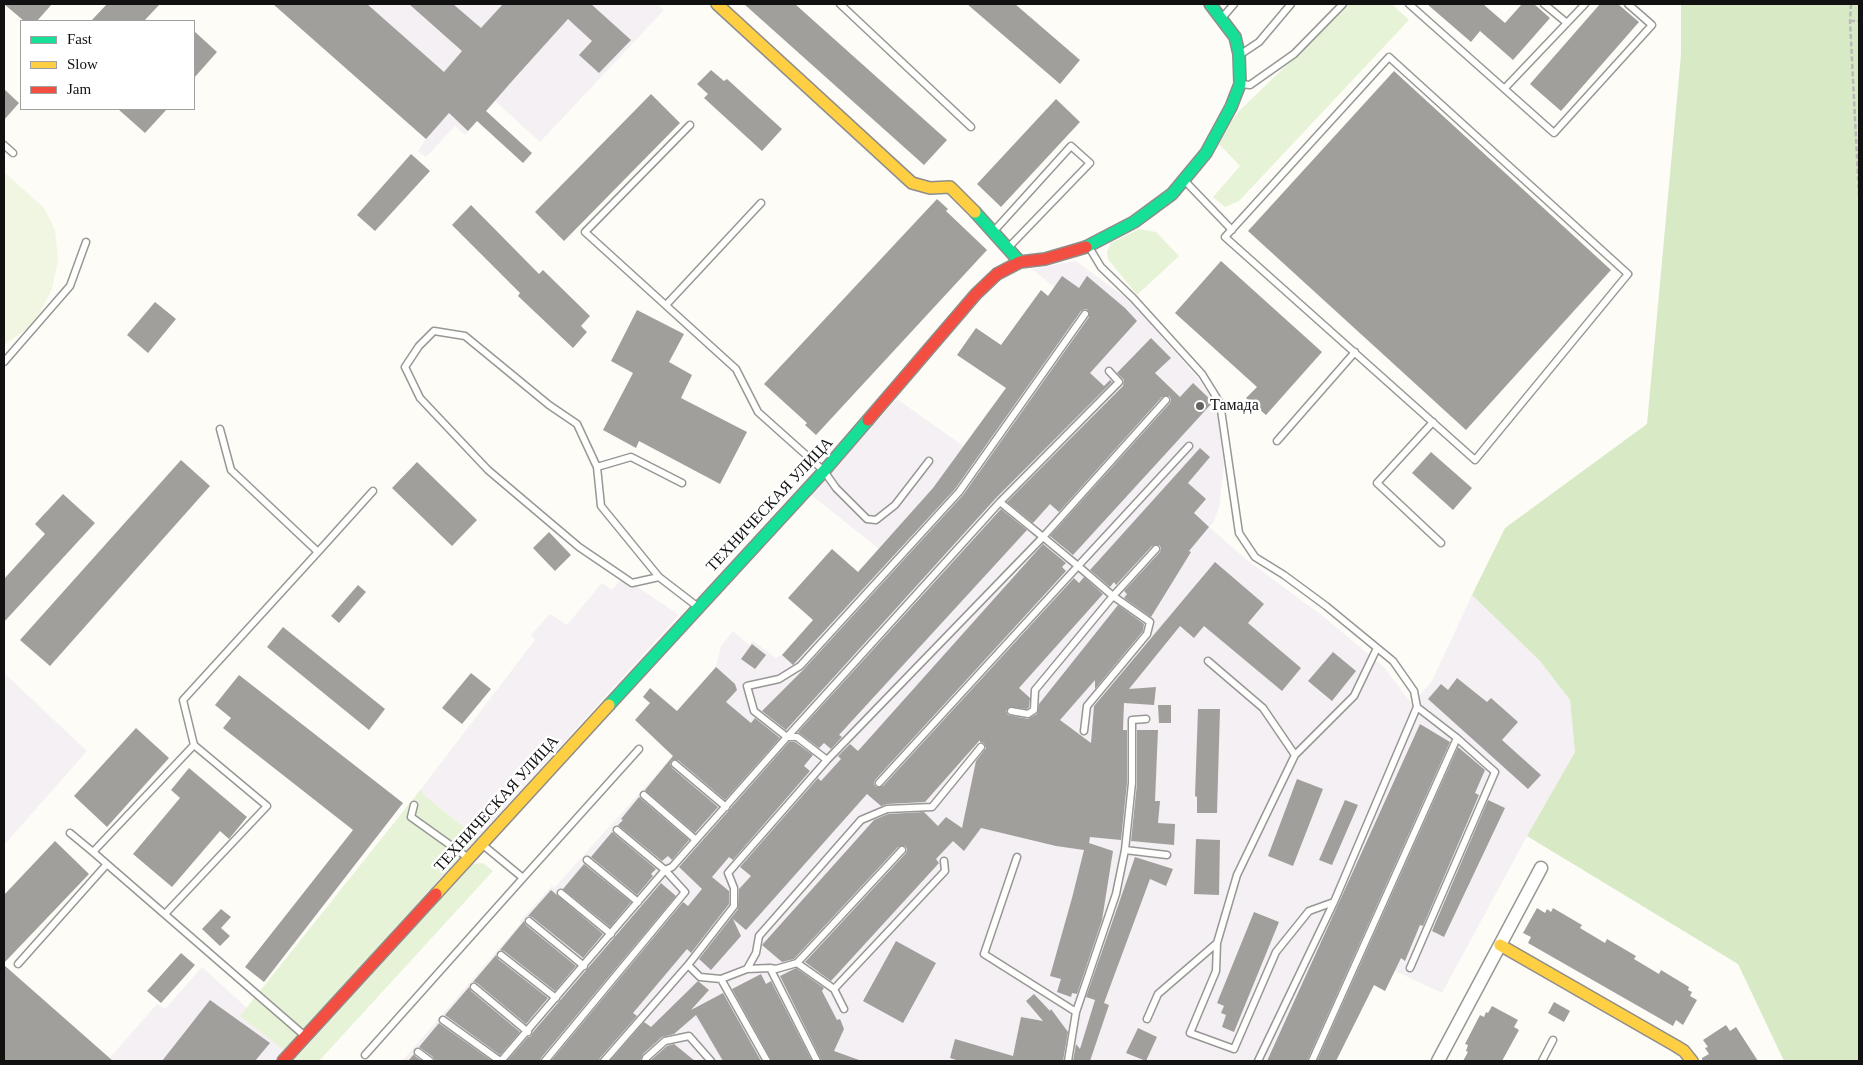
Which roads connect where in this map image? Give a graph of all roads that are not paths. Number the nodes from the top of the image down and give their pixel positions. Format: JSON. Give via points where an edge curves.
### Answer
{"nodes":[{"id":1,"x":717,"y":4,"type":"edge"},
{"id":2,"x":840,"y":4,"type":"edge"},
{"id":3,"x":1210,"y":4,"type":"edge"},
{"id":4,"x":1234,"y":4,"type":"edge"},
{"id":5,"x":1291,"y":4,"type":"edge"},
{"id":6,"x":1343,"y":4,"type":"edge"},
{"id":7,"x":1409,"y":4,"type":"edge"},
{"id":8,"x":1544,"y":4,"type":"edge"},
{"id":9,"x":1585,"y":4,"type":"edge"},
{"id":10,"x":1628,"y":4,"type":"edge"},
{"id":11,"x":1222,"y":18,"type":"junction"},
{"id":12,"x":1567,"y":23,"type":"junction"},
{"id":13,"x":1240,"y":54,"type":"junction"},
{"id":14,"x":1240,"y":84,"type":"junction"},
{"id":15,"x":1505,"y":88,"type":"junction"},
{"id":16,"x":690,"y":125,"type":"dead end"},
{"id":17,"x":971,"y":126,"type":"dead end"},
{"id":18,"x":4,"y":145,"type":"edge"},
{"id":19,"x":13,"y":153,"type":"dead end"},
{"id":20,"x":1184,"y":180,"type":"junction"},
{"id":21,"x":761,"y":203,"type":"dead end"},
{"id":22,"x":1232,"y":230,"type":"junction"},
{"id":23,"x":992,"y":232,"type":"junction"},
{"id":24,"x":86,"y":242,"type":"dead end"},
{"id":25,"x":1088,"y":246,"type":"junction"},
{"id":26,"x":1007,"y":249,"type":"junction"},
{"id":27,"x":1020,"y":262,"type":"junction"},
{"id":28,"x":666,"y":305,"type":"junction"},
{"id":29,"x":1085,"y":314,"type":"dead end"},
{"id":30,"x":1355,"y":352,"type":"junction"},
{"id":31,"x":4,"y":362,"type":"edge"},
{"id":32,"x":1109,"y":371,"type":"dead end"},
{"id":33,"x":1166,"y":400,"type":"dead end"},
{"id":34,"x":1433,"y":422,"type":"junction"},
{"id":35,"x":220,"y":429,"type":"dead end"},
{"id":36,"x":1277,"y":441,"type":"dead end"},
{"id":37,"x":1189,"y":446,"type":"dead end"},
{"id":38,"x":929,"y":462,"type":"dead end"},
{"id":39,"x":597,"y":467,"type":"junction"},
{"id":40,"x":824,"y":471,"type":"junction"},
{"id":41,"x":682,"y":484,"type":"dead end"},
{"id":42,"x":373,"y":491,"type":"dead end"},
{"id":43,"x":1000,"y":502,"type":"junction"},
{"id":44,"x":1043,"y":536,"type":"junction"},
{"id":45,"x":1441,"y":543,"type":"dead end"},
{"id":46,"x":1156,"y":549,"type":"dead end"},
{"id":47,"x":318,"y":552,"type":"junction"},
{"id":48,"x":1078,"y":566,"type":"junction"},
{"id":49,"x":659,"y":577,"type":"junction"},
{"id":50,"x":1113,"y":596,"type":"junction"},
{"id":51,"x":698,"y":607,"type":"junction"},
{"id":52,"x":1377,"y":648,"type":"junction"},
{"id":53,"x":1208,"y":661,"type":"dead end"},
{"id":54,"x":1417,"y":707,"type":"junction"},
{"id":55,"x":1011,"y":712,"type":"dead end"},
{"id":56,"x":1146,"y":719,"type":"dead end"},
{"id":57,"x":1084,"y":731,"type":"dead end"},
{"id":58,"x":787,"y":736,"type":"junction"},
{"id":59,"x":1457,"y":738,"type":"junction"},
{"id":60,"x":194,"y":745,"type":"junction"},
{"id":61,"x":981,"y":747,"type":"dead end"},
{"id":62,"x":639,"y":749,"type":"dead end"},
{"id":63,"x":1295,"y":756,"type":"junction"},
{"id":64,"x":827,"y":760,"type":"junction"},
{"id":65,"x":675,"y":764,"type":"dead end"},
{"id":66,"x":878,"y":783,"type":"dead end"},
{"id":67,"x":644,"y":795,"type":"dead end"},
{"id":68,"x":414,"y":805,"type":"dead end"},
{"id":69,"x":726,"y":807,"type":"junction"},
{"id":70,"x":617,"y":830,"type":"dead end"},
{"id":71,"x":70,"y":834,"type":"dead end"},
{"id":72,"x":696,"y":840,"type":"junction"},
{"id":73,"x":482,"y":844,"type":"junction"},
{"id":74,"x":902,"y":850,"type":"dead end"},
{"id":75,"x":1125,"y":850,"type":"junction"},
{"id":76,"x":93,"y":852,"type":"junction"},
{"id":77,"x":1167,"y":855,"type":"dead end"},
{"id":78,"x":1017,"y":857,"type":"dead end"},
{"id":79,"x":469,"y":859,"type":"junction"},
{"id":80,"x":587,"y":860,"type":"dead end"},
{"id":81,"x":944,"y":861,"type":"dead end"},
{"id":82,"x":107,"y":864,"type":"junction"},
{"id":83,"x":1541,"y":868,"type":"dead end"},
{"id":84,"x":665,"y":870,"type":"junction"},
{"id":85,"x":523,"y":878,"type":"junction"},
{"id":86,"x":561,"y":893,"type":"dead end"},
{"id":87,"x":638,"y":902,"type":"junction"},
{"id":88,"x":1334,"y":902,"type":"junction"},
{"id":89,"x":165,"y":914,"type":"junction"},
{"id":90,"x":529,"y":921,"type":"dead end"},
{"id":91,"x":611,"y":934,"type":"junction"},
{"id":92,"x":1217,"y":943,"type":"junction"},
{"id":93,"x":1500,"y":945,"type":"junction"},
{"id":94,"x":501,"y":955,"type":"dead end"},
{"id":95,"x":797,"y":963,"type":"junction"},
{"id":96,"x":18,"y":964,"type":"dead end"},
{"id":97,"x":688,"y":965,"type":"junction"},
{"id":98,"x":584,"y":966,"type":"junction"},
{"id":99,"x":770,"y":968,"type":"junction"},
{"id":100,"x":1410,"y":968,"type":"dead end"},
{"id":101,"x":746,"y":969,"type":"junction"},
{"id":102,"x":720,"y":979,"type":"junction"},
{"id":103,"x":474,"y":987,"type":"dead end"},
{"id":104,"x":834,"y":989,"type":"junction"},
{"id":105,"x":556,"y":998,"type":"junction"},
{"id":106,"x":844,"y":1010,"type":"dead end"},
{"id":107,"x":1076,"y":1012,"type":"junction"},
{"id":108,"x":1147,"y":1019,"type":"dead end"},
{"id":109,"x":443,"y":1020,"type":"dead end"},
{"id":110,"x":528,"y":1032,"type":"junction"},
{"id":111,"x":306,"y":1037,"type":"junction"},
{"id":112,"x":1554,"y":1040,"type":"dead end"},
{"id":113,"x":418,"y":1052,"type":"dead end"},
{"id":114,"x":365,"y":1054,"type":"dead end"},
{"id":115,"x":284,"y":1061,"type":"edge"},
{"id":116,"x":430,"y":1061,"type":"edge"},
{"id":117,"x":501,"y":1061,"type":"edge"},
{"id":118,"x":545,"y":1061,"type":"edge"},
{"id":119,"x":604,"y":1061,"type":"edge"},
{"id":120,"x":645,"y":1061,"type":"edge"},
{"id":121,"x":711,"y":1061,"type":"edge"},
{"id":122,"x":767,"y":1061,"type":"edge"},
{"id":123,"x":817,"y":1061,"type":"edge"},
{"id":124,"x":1068,"y":1061,"type":"edge"},
{"id":125,"x":1258,"y":1061,"type":"edge"},
{"id":126,"x":1312,"y":1061,"type":"edge"},
{"id":127,"x":1438,"y":1061,"type":"edge"},
{"id":128,"x":1542,"y":1061,"type":"edge"},
{"id":129,"x":1692,"y":1061,"type":"edge"}],
"edges":[{"from":1,"to":23,"type":"street","via":[[912,183],[930,188],[950,186]]},
{"from":2,"to":17,"type":"lane"},
{"from":3,"to":11,"type":"street","name":"ТЕХНИЧЕСКАЯ УЛИЦА"},
{"from":4,"to":11,"type":"lane"},
{"from":5,"to":13,"type":"lane","via":[[1259,42]]},
{"from":6,"to":14,"type":"lane","via":[[1294,54],[1250,85]]},
{"from":7,"to":15,"type":"lane"},
{"from":8,"to":12,"type":"lane"},
{"from":9,"to":12,"type":"lane"},
{"from":10,"to":15,"type":"lane","via":[[1652,25],[1554,133]]},
{"from":11,"to":13,"type":"street","name":"ТЕХНИЧЕСКАЯ УЛИЦА","via":[[1235,37]]},
{"from":12,"to":15,"type":"lane"},
{"from":13,"to":14,"type":"street","name":"ТЕХНИЧЕСКАЯ УЛИЦА"},
{"from":14,"to":20,"type":"street","name":"ТЕХНИЧЕСКАЯ УЛИЦА","via":[[1206,154]]},
{"from":16,"to":28,"type":"lane","via":[[585,232]]},
{"from":18,"to":19,"type":"lane"},
{"from":20,"to":22,"type":"lane"},
{"from":20,"to":25,"type":"street","name":"ТЕХНИЧЕСКАЯ УЛИЦА","via":[[1172,194],[1134,222]]},
{"from":21,"to":28,"type":"lane"},
{"from":22,"to":30,"type":"lane","via":[[1225,237]]},
{"from":22,"to":34,"type":"lane","via":[[1389,57],[1628,274],[1475,460]]},
{"from":23,"to":26,"type":"street"},
{"from":23,"to":26,"type":"lane","via":[[1071,146],[1090,162]]},
{"from":24,"to":31,"type":"lane","via":[[70,286]]},
{"from":25,"to":27,"type":"street","name":"ТЕХНИЧЕСКАЯ УЛИЦА"},
{"from":25,"to":52,"type":"lane","via":[[1101,267],[1202,374],[1220,403],[1239,533],[1255,557],[1312,595]]},
{"from":26,"to":27,"type":"street"},
{"from":27,"to":40,"type":"street","name":"ТЕХНИЧЕСКАЯ УЛИЦА","via":[[997,274],[976,294]]},
{"from":28,"to":40,"type":"lane","via":[[736,368],[758,412]]},
{"from":29,"to":58,"type":"lane","via":[[959,492],[800,666],[779,679],[747,686],[754,711]]},
{"from":30,"to":34,"type":"lane"},
{"from":30,"to":36,"type":"lane"},
{"from":32,"to":43,"type":"lane","via":[[1119,382]]},
{"from":33,"to":44,"type":"lane"},
{"from":34,"to":45,"type":"lane","via":[[1377,483]]},
{"from":35,"to":47,"type":"lane","via":[[231,470]]},
{"from":37,"to":48,"type":"lane"},
{"from":38,"to":40,"type":"lane","via":[[895,505],[876,520],[867,519]]},
{"from":39,"to":41,"type":"lane","via":[[631,457]]},
{"from":39,"to":49,"type":"lane","via":[[601,506]]},
{"from":39,"to":49,"type":"lane","via":[[577,424],[465,336],[434,331],[405,367],[420,398],[488,470],[579,547],[632,583]]},
{"from":40,"to":51,"type":"street","name":"ТЕХНИЧЕСКАЯ УЛИЦА"},
{"from":42,"to":47,"type":"lane"},
{"from":43,"to":44,"type":"lane"},
{"from":43,"to":58,"type":"lane"},
{"from":44,"to":48,"type":"lane"},
{"from":44,"to":64,"type":"lane"},
{"from":46,"to":50,"type":"lane"},
{"from":47,"to":60,"type":"lane","via":[[183,700]]},
{"from":48,"to":50,"type":"lane"},
{"from":48,"to":66,"type":"lane"},
{"from":49,"to":51,"type":"lane"},
{"from":50,"to":55,"type":"lane","via":[[1035,690],[1034,710],[1028,714]]},
{"from":50,"to":57,"type":"lane","via":[[1150,622],[1147,634],[1087,706]]},
{"from":51,"to":73,"type":"street","name":"ТЕХНИЧЕСКАЯ УЛИЦА"},
{"from":52,"to":54,"type":"lane","via":[[1393,661],[1414,691]]},
{"from":52,"to":63,"type":"lane","via":[[1354,696]]},
{"from":53,"to":63,"type":"lane","via":[[1264,708]]},
{"from":54,"to":59,"type":"lane"},
{"from":54,"to":88,"type":"lane"},
{"from":56,"to":75,"type":"lane","via":[[1132,720],[1132,783]]},
{"from":58,"to":64,"type":"lane","via":[[797,737]]},
{"from":58,"to":69,"type":"lane"},
{"from":59,"to":100,"type":"lane","via":[[1495,772]]},
{"from":59,"to":126,"type":"lane"},
{"from":60,"to":76,"type":"lane"},
{"from":60,"to":89,"type":"lane","via":[[267,806]]},
{"from":61,"to":101,"type":"lane","via":[[932,807],[887,809],[861,820],[759,936],[756,953]]},
{"from":62,"to":85,"type":"lane"},
{"from":63,"to":92,"type":"lane","via":[[1238,875]]},
{"from":64,"to":97,"type":"lane","via":[[728,873],[734,888],[734,906]]},
{"from":65,"to":69,"type":"lane"},
{"from":67,"to":72,"type":"lane"},
{"from":68,"to":79,"type":"lane","via":[[411,817]]},
{"from":69,"to":72,"type":"lane"},
{"from":70,"to":84,"type":"lane"},
{"from":71,"to":76,"type":"lane"},
{"from":72,"to":84,"type":"lane","via":[[672,867]]},
{"from":73,"to":79,"type":"street","name":"ТЕХНИЧЕСКАЯ УЛИЦА"},
{"from":73,"to":85,"type":"lane"},
{"from":74,"to":95,"type":"lane"},
{"from":75,"to":77,"type":"lane"},
{"from":75,"to":107,"type":"lane","via":[[1116,894]]},
{"from":76,"to":82,"type":"lane"},
{"from":78,"to":107,"type":"lane","via":[[984,954]]},
{"from":79,"to":111,"type":"street","name":"ТЕХНИЧЕСКАЯ УЛИЦА"},
{"from":80,"to":87,"type":"lane"},
{"from":81,"to":104,"type":"lane","via":[[946,870]]},
{"from":82,"to":89,"type":"lane"},
{"from":82,"to":96,"type":"lane"},
{"from":83,"to":93,"type":"street"},
{"from":84,"to":87,"type":"lane"},
{"from":84,"to":118,"type":"lane","via":[[685,892]]},
{"from":85,"to":114,"type":"lane"},
{"from":86,"to":91,"type":"lane"},
{"from":87,"to":91,"type":"lane"},
{"from":88,"to":92,"type":"lane","via":[[1309,911],[1276,952],[1234,1049],[1190,1033],[1216,971]]},
{"from":88,"to":125,"type":"lane"},
{"from":89,"to":111,"type":"lane"},
{"from":90,"to":98,"type":"lane"},
{"from":91,"to":98,"type":"lane"},
{"from":92,"to":108,"type":"lane","via":[[1158,994]]},
{"from":93,"to":127,"type":"street"},
{"from":93,"to":129,"type":"street","via":[[1676,1046]]},
{"from":94,"to":105,"type":"lane"},
{"from":95,"to":99,"type":"lane"},
{"from":95,"to":104,"type":"lane"},
{"from":97,"to":102,"type":"lane","via":[[700,977]]},
{"from":97,"to":119,"type":"lane"},
{"from":98,"to":105,"type":"lane"},
{"from":99,"to":101,"type":"lane"},
{"from":99,"to":123,"type":"lane"},
{"from":101,"to":102,"type":"lane"},
{"from":102,"to":122,"type":"lane"},
{"from":103,"to":110,"type":"lane"},
{"from":104,"to":106,"type":"lane"},
{"from":105,"to":110,"type":"lane"},
{"from":107,"to":124,"type":"lane"},
{"from":109,"to":117,"type":"lane"},
{"from":110,"to":117,"type":"lane"},
{"from":111,"to":115,"type":"street","name":"ТЕХНИЧЕСКАЯ УЛИЦА"},
{"from":112,"to":128,"type":"lane"},
{"from":113,"to":116,"type":"lane"},
{"from":120,"to":121,"type":"lane","via":[[665,1041],[689,1036]]}]}
